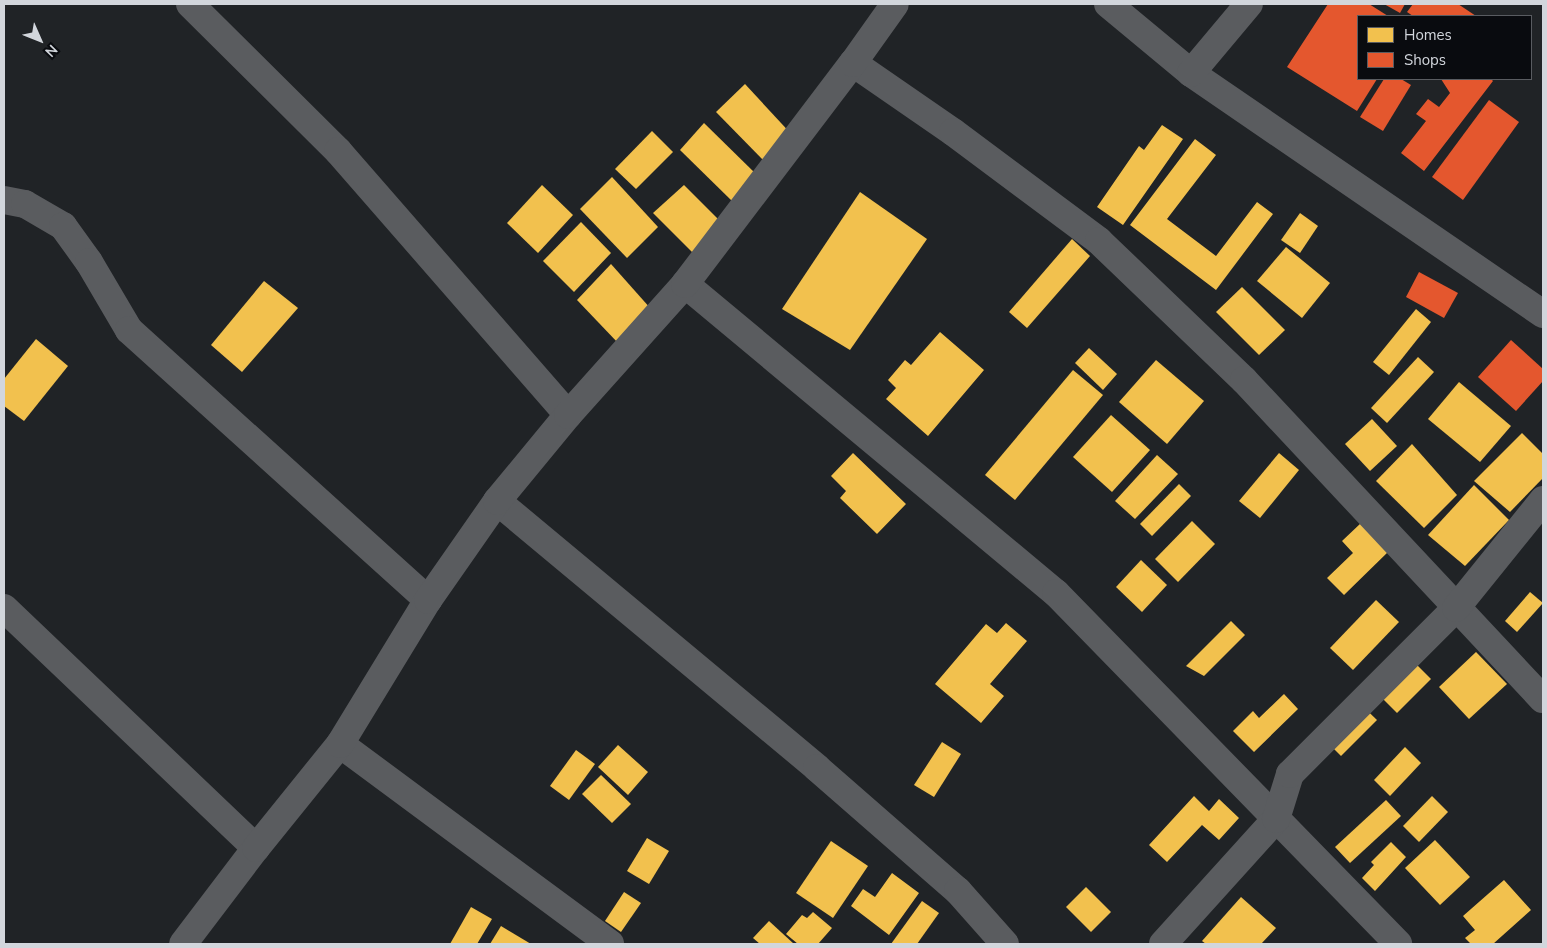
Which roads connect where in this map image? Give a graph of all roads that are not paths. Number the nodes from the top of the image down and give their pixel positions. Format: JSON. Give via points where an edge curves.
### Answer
{"nodes":[{"id":1,"x":896,"y":4,"type":"edge"},
{"id":2,"x":1108,"y":4,"type":"edge"},
{"id":3,"x":1249,"y":4,"type":"edge"},
{"id":4,"x":200,"y":7,"type":"edge"},
{"id":5,"x":853,"y":63,"type":"junction"},
{"id":6,"x":1191,"y":73,"type":"junction"},
{"id":7,"x":4,"y":200,"type":"edge"},
{"id":8,"x":685,"y":284,"type":"junction"},
{"id":9,"x":1543,"y":314,"type":"edge"},
{"id":10,"x":568,"y":415,"type":"junction"},
{"id":11,"x":1543,"y":500,"type":"edge"},
{"id":12,"x":497,"y":501,"type":"junction"},
{"id":13,"x":428,"y":600,"type":"junction"},
{"id":14,"x":4,"y":608,"type":"edge"},
{"id":15,"x":1456,"y":608,"type":"junction"},
{"id":16,"x":1543,"y":699,"type":"edge"},
{"id":17,"x":340,"y":744,"type":"junction"},
{"id":18,"x":1276,"y":820,"type":"junction"},
{"id":19,"x":256,"y":848,"type":"junction"},
{"id":20,"x":183,"y":944,"type":"edge"},
{"id":21,"x":610,"y":944,"type":"edge"},
{"id":22,"x":1005,"y":944,"type":"edge"},
{"id":23,"x":1163,"y":944,"type":"edge"},
{"id":24,"x":1398,"y":944,"type":"edge"}],
"edges":[{"from":1,"to":5,"type":"street"},
{"from":2,"to":6,"type":"street"},
{"from":3,"to":6,"type":"street"},
{"from":4,"to":10,"type":"street","via":[[338,151]]},
{"from":5,"to":8,"type":"street"},
{"from":5,"to":15,"type":"street","via":[[1099,242],[1244,380]]},
{"from":6,"to":9,"type":"street"},
{"from":7,"to":13,"type":"street","via":[[25,204],[63,226],[90,262],[129,330]]},
{"from":8,"to":10,"type":"street"},
{"from":8,"to":18,"type":"street","via":[[1056,593]]},
{"from":10,"to":12,"type":"street"},
{"from":11,"to":15,"type":"street"},
{"from":12,"to":13,"type":"street"},
{"from":12,"to":22,"type":"street","via":[[818,768],[958,891]]},
{"from":13,"to":17,"type":"street"},
{"from":14,"to":19,"type":"street"},
{"from":15,"to":16,"type":"street"},
{"from":15,"to":18,"type":"street","via":[[1290,774]]},
{"from":17,"to":19,"type":"street"},
{"from":17,"to":21,"type":"street"},
{"from":18,"to":23,"type":"street"},
{"from":18,"to":24,"type":"street"},
{"from":19,"to":20,"type":"street"}]}
